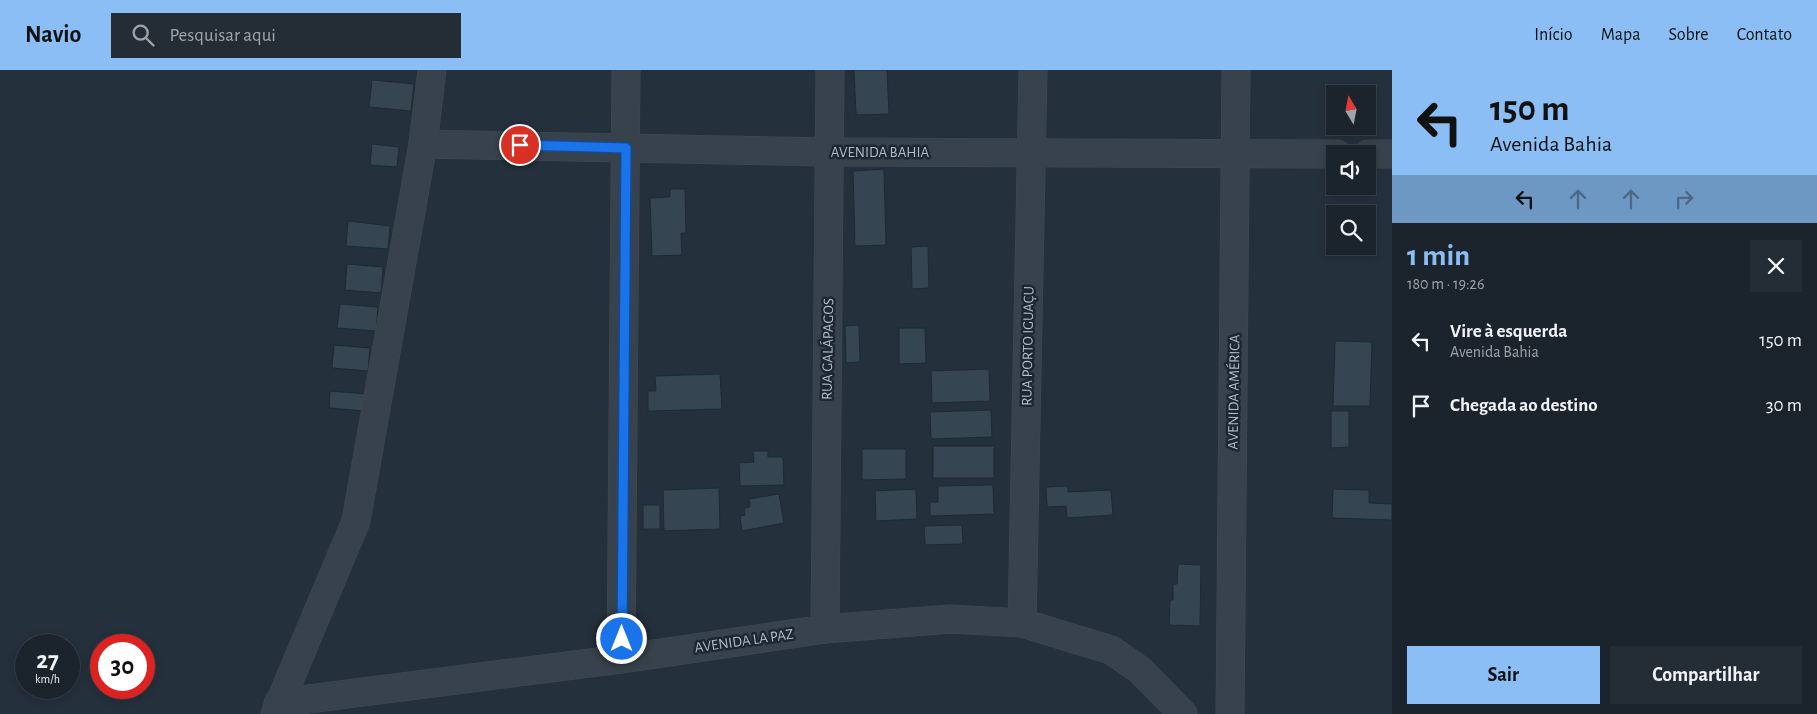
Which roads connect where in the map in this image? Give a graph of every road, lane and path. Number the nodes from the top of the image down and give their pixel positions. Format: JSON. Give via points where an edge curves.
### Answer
{"nodes":[{"id":1,"x":432,"y":70,"type":"edge"},
{"id":2,"x":626,"y":70,"type":"edge"},
{"id":3,"x":830,"y":70,"type":"edge"},
{"id":4,"x":1033,"y":70,"type":"edge"},
{"id":5,"x":1236,"y":70,"type":"edge"},
{"id":6,"x":423,"y":144,"type":"junction"},
{"id":7,"x":626,"y":148,"type":"junction"},
{"id":8,"x":830,"y":152,"type":"junction"},
{"id":9,"x":1032,"y":152,"type":"junction"},
{"id":10,"x":1236,"y":153,"type":"junction"},
{"id":11,"x":1326,"y":154,"type":"edge"},
{"id":12,"x":1376,"y":154,"type":"edge"},
{"id":13,"x":1392,"y":154,"type":"edge"},
{"id":14,"x":1022,"y":622,"type":"junction"},
{"id":15,"x":825,"y":629,"type":"junction"},
{"id":16,"x":622,"y":659,"type":"junction"},
{"id":17,"x":277,"y":708,"type":"edge"},
{"id":18,"x":1183,"y":714,"type":"edge"},
{"id":19,"x":1230,"y":714,"type":"edge"}],
"edges":[{"from":1,"to":6,"type":"street"},
{"from":2,"to":7,"type":"street"},
{"from":3,"to":8,"type":"street","name":"RUA GALÁPAGOS"},
{"from":4,"to":9,"type":"street","name":"RUA PORTO IGUAÇU"},
{"from":5,"to":10,"type":"street","name":"AVENIDA AMÉRICA"},
{"from":6,"to":7,"type":"street","name":"AVENIDA BAHIA"},
{"from":6,"to":17,"type":"street","via":[[356,522]]},
{"from":7,"to":8,"type":"street","name":"AVENIDA BAHIA"},
{"from":7,"to":16,"type":"street"},
{"from":8,"to":9,"type":"street","name":"AVENIDA BAHIA"},
{"from":8,"to":15,"type":"street","name":"RUA GALÁPAGOS"},
{"from":9,"to":10,"type":"street","name":"AVENIDA BAHIA"},
{"from":9,"to":14,"type":"street","name":"RUA PORTO IGUAÇU"},
{"from":10,"to":11,"type":"street","name":"AVENIDA BAHIA"},
{"from":10,"to":19,"type":"street","name":"AVENIDA AMÉRICA"},
{"from":12,"to":13,"type":"street"},
{"from":14,"to":15,"type":"street","name":"AVENIDA LA PAZ","via":[[930,620]]},
{"from":14,"to":18,"type":"street","name":"AVENIDA LA PAZ","via":[[1111,650],[1140,670]]},
{"from":15,"to":16,"type":"street","name":"AVENIDA LA PAZ"},
{"from":16,"to":17,"type":"street","name":"AVENIDA LA PAZ"}]}
